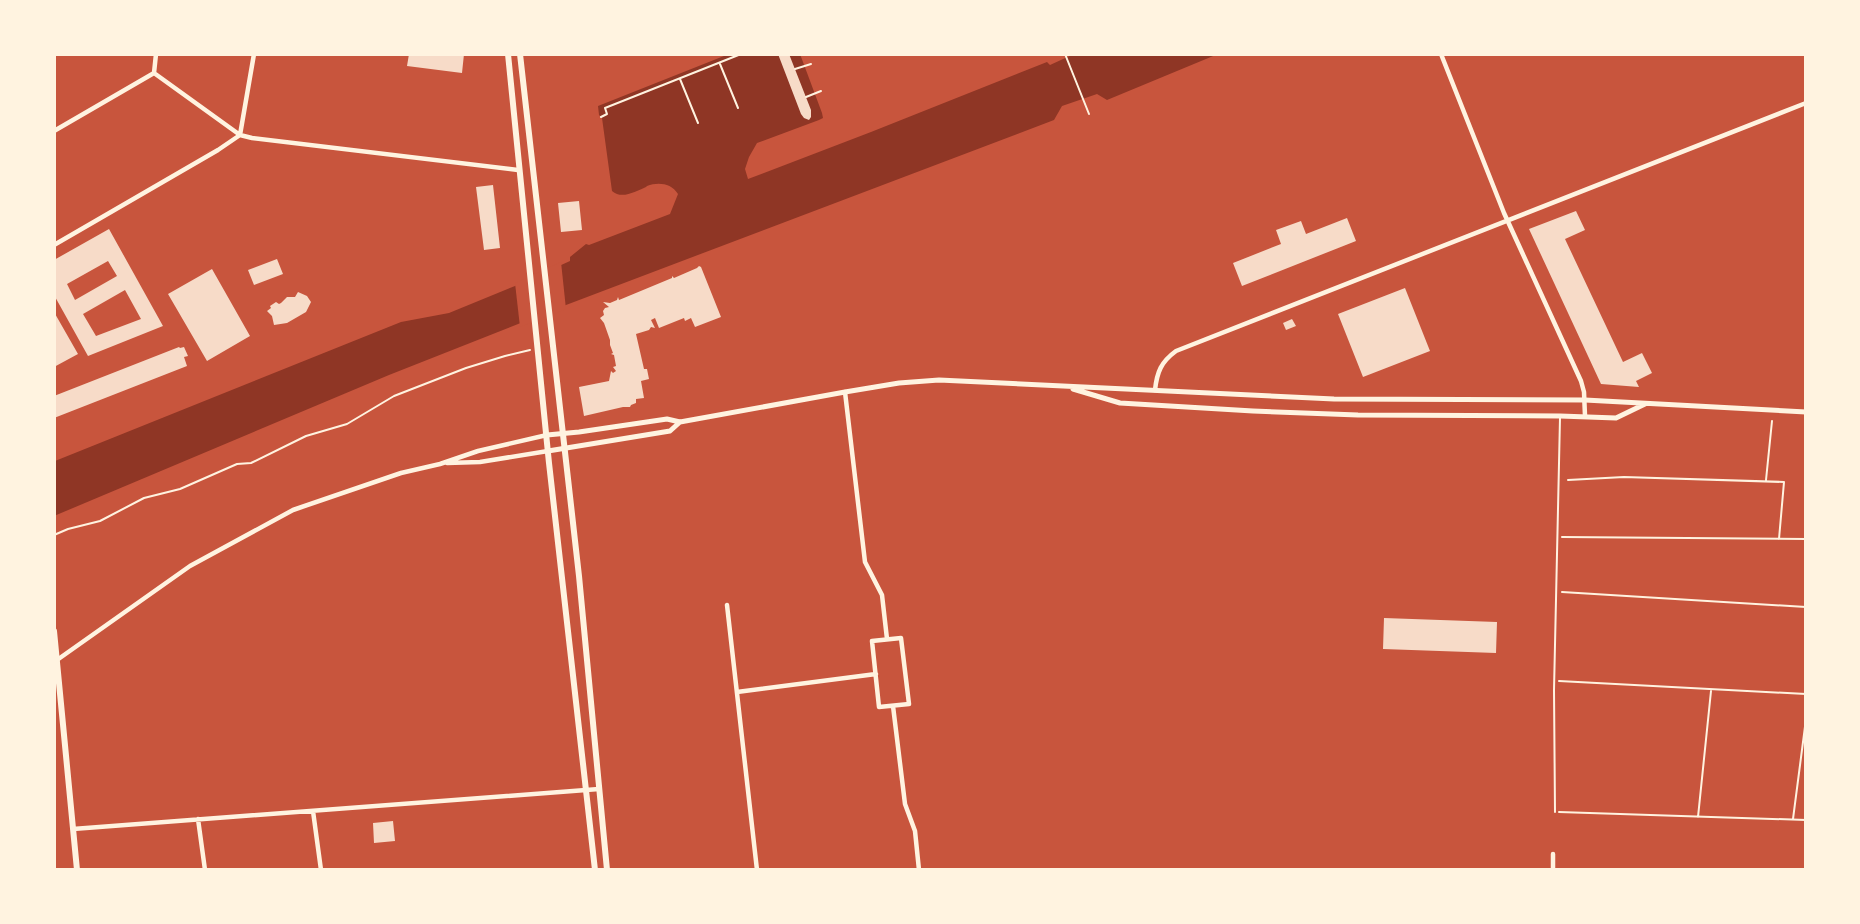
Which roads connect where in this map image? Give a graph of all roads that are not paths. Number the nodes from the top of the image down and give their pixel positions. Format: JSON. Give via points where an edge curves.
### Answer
{"nodes":[{"id":1,"x":156,"y":54,"type":"edge"},
{"id":2,"x":254,"y":54,"type":"edge"},
{"id":3,"x":508,"y":54,"type":"edge"},
{"id":4,"x":520,"y":54,"type":"edge"},
{"id":5,"x":1065,"y":54,"type":"edge"},
{"id":6,"x":1441,"y":54,"type":"edge"},
{"id":7,"x":154,"y":73,"type":"junction"},
{"id":8,"x":1806,"y":103,"type":"edge"},
{"id":9,"x":1089,"y":114,"type":"dead end"},
{"id":10,"x":54,"y":131,"type":"edge"},
{"id":11,"x":240,"y":135,"type":"junction"},
{"id":12,"x":518,"y":170,"type":"junction"},
{"id":13,"x":1508,"y":220,"type":"junction"},
{"id":14,"x":54,"y":245,"type":"edge"},
{"id":15,"x":1067,"y":387,"type":"junction"},
{"id":16,"x":1154,"y":390,"type":"junction"},
{"id":17,"x":845,"y":392,"type":"junction"},
{"id":18,"x":1253,"y":395,"type":"junction"},
{"id":19,"x":1544,"y":400,"type":"junction"},
{"id":20,"x":1585,"y":400,"type":"junction"},
{"id":21,"x":1648,"y":403,"type":"junction"},
{"id":22,"x":1153,"y":406,"type":"junction"},
{"id":23,"x":1253,"y":411,"type":"junction"},
{"id":24,"x":1806,"y":412,"type":"edge"},
{"id":25,"x":1544,"y":416,"type":"junction"},
{"id":26,"x":1560,"y":416,"type":"junction"},
{"id":27,"x":1585,"y":416,"type":"junction"},
{"id":28,"x":680,"y":422,"type":"junction"},
{"id":29,"x":563,"y":433,"type":"junction"},
{"id":30,"x":547,"y":435,"type":"junction"},
{"id":31,"x":565,"y":449,"type":"junction"},
{"id":32,"x":548,"y":451,"type":"junction"},
{"id":33,"x":440,"y":464,"type":"junction"},
{"id":34,"x":727,"y":605,"type":"dead end"},
{"id":35,"x":54,"y":631,"type":"edge"},
{"id":36,"x":887,"y":639,"type":"junction"},
{"id":37,"x":56,"y":660,"type":"edge"},
{"id":38,"x":876,"y":674,"type":"junction"},
{"id":39,"x":737,"y":692,"type":"junction"},
{"id":40,"x":893,"y":706,"type":"junction"},
{"id":41,"x":599,"y":789,"type":"junction"},
{"id":42,"x":586,"y":790,"type":"junction"},
{"id":43,"x":313,"y":811,"type":"junction"},
{"id":44,"x":1555,"y":812,"type":"road end"},
{"id":45,"x":198,"y":819,"type":"junction"},
{"id":46,"x":73,"y":829,"type":"junction"},
{"id":47,"x":1553,"y":854,"type":"dead end"},
{"id":48,"x":77,"y":870,"type":"edge"},
{"id":49,"x":205,"y":870,"type":"edge"},
{"id":50,"x":321,"y":870,"type":"edge"},
{"id":51,"x":596,"y":870,"type":"edge"},
{"id":52,"x":607,"y":870,"type":"edge"},
{"id":53,"x":757,"y":870,"type":"edge"},
{"id":54,"x":919,"y":870,"type":"edge"},
{"id":55,"x":1553,"y":870,"type":"edge"}],
"edges":[{"from":1,"to":7,"type":"street"},
{"from":2,"to":11,"type":"street"},
{"from":3,"to":12,"type":"main road"},
{"from":4,"to":29,"type":"main road"},
{"from":5,"to":9,"type":"lane"},
{"from":6,"to":13,"type":"street"},
{"from":7,"to":10,"type":"street"},
{"from":7,"to":11,"type":"street"},
{"from":8,"to":13,"type":"street"},
{"from":11,"to":12,"type":"street"},
{"from":11,"to":14,"type":"street"},
{"from":12,"to":30,"type":"main road"},
{"from":13,"to":16,"type":"street","via":[[1176,351],[1158,370]]},
{"from":13,"to":20,"type":"street","via":[[1578,373]]},
{"from":15,"to":16,"type":"street"},
{"from":15,"to":17,"type":"street","via":[[939,380]]},
{"from":15,"to":22,"type":"street","via":[[1120,403]]},
{"from":16,"to":18,"type":"street"},
{"from":16,"to":22,"type":"street"},
{"from":17,"to":28,"type":"street"},
{"from":17,"to":36,"type":"street","via":[[865,562],[881,595]]},
{"from":18,"to":19,"type":"street"},
{"from":18,"to":23,"type":"street"},
{"from":19,"to":20,"type":"street"},
{"from":19,"to":25,"type":"street"},
{"from":20,"to":21,"type":"street"},
{"from":20,"to":27,"type":"street"},
{"from":21,"to":24,"type":"street"},
{"from":21,"to":27,"type":"street","via":[[1616,418]]},
{"from":22,"to":23,"type":"street"},
{"from":23,"to":25,"type":"street"},
{"from":25,"to":26,"type":"street"},
{"from":26,"to":27,"type":"street"},
{"from":26,"to":44,"type":"lane"},
{"from":28,"to":29,"type":"street","via":[[667,419]]},
{"from":28,"to":31,"type":"street","via":[[670,431]]},
{"from":29,"to":30,"type":"street"},
{"from":29,"to":31,"type":"main road"},
{"from":30,"to":32,"type":"main road"},
{"from":30,"to":33,"type":"street"},
{"from":31,"to":32,"type":"street"},
{"from":31,"to":41,"type":"main road"},
{"from":32,"to":33,"type":"street"},
{"from":32,"to":42,"type":"main road"},
{"from":33,"to":37,"type":"street","via":[[293,510],[190,566]]},
{"from":34,"to":39,"type":"street"},
{"from":35,"to":37,"type":"main road"},
{"from":36,"to":38,"type":"street","via":[[872,641]]},
{"from":36,"to":40,"type":"street","via":[[901,638],[909,704]]},
{"from":37,"to":46,"type":"main road"},
{"from":38,"to":39,"type":"street"},
{"from":38,"to":40,"type":"street","via":[[879,707]]},
{"from":39,"to":53,"type":"street"},
{"from":40,"to":54,"type":"street"},
{"from":41,"to":42,"type":"street"},
{"from":41,"to":52,"type":"main road"},
{"from":42,"to":43,"type":"street"},
{"from":42,"to":51,"type":"main road"},
{"from":43,"to":45,"type":"street"},
{"from":43,"to":50,"type":"street"},
{"from":45,"to":46,"type":"street"},
{"from":45,"to":49,"type":"street"},
{"from":46,"to":48,"type":"main road"},
{"from":47,"to":55,"type":"street"}]}
